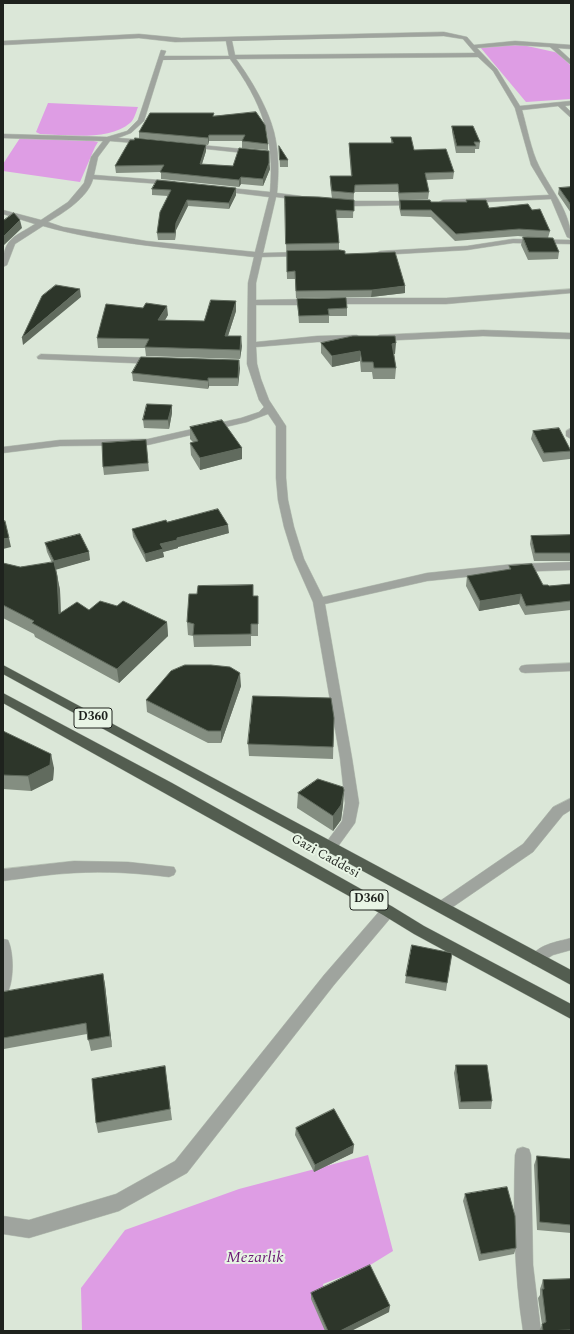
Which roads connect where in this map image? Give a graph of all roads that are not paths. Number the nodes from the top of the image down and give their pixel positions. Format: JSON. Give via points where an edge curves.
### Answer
{"nodes":[{"id":1,"x":229,"y":39,"type":"junction"},
{"id":2,"x":166,"y":40,"type":"junction"},
{"id":3,"x":3,"y":43,"type":"edge"},
{"id":4,"x":552,"y":46,"type":"junction"},
{"id":5,"x":472,"y":47,"type":"junction"},
{"id":6,"x":571,"y":47,"type":"edge"},
{"id":7,"x":480,"y":55,"type":"junction"},
{"id":8,"x":160,"y":58,"type":"junction"},
{"id":9,"x":232,"y":58,"type":"junction"},
{"id":10,"x":571,"y":63,"type":"edge"},
{"id":11,"x":571,"y":103,"type":"edge"},
{"id":12,"x":560,"y":104,"type":"junction"},
{"id":13,"x":518,"y":108,"type":"junction"},
{"id":14,"x":571,"y":116,"type":"edge"},
{"id":15,"x":3,"y":136,"type":"edge"},
{"id":16,"x":108,"y":139,"type":"junction"},
{"id":17,"x":151,"y":143,"type":"edge"},
{"id":18,"x":182,"y":146,"type":"edge"},
{"id":19,"x":266,"y":153,"type":"junction"},
{"id":20,"x":90,"y":177,"type":"junction"},
{"id":21,"x":182,"y":184,"type":"edge"},
{"id":22,"x":212,"y":188,"type":"edge"},
{"id":23,"x":554,"y":192,"type":"junction"},
{"id":24,"x":273,"y":195,"type":"junction"},
{"id":25,"x":309,"y":199,"type":"edge"},
{"id":26,"x":331,"y":202,"type":"edge"},
{"id":27,"x":438,"y":202,"type":"edge"},
{"id":28,"x":422,"y":203,"type":"edge"},
{"id":29,"x":3,"y":212,"type":"edge"},
{"id":30,"x":41,"y":223,"type":"junction"},
{"id":31,"x":571,"y":237,"type":"edge"},
{"id":32,"x":571,"y":242,"type":"edge"},
{"id":33,"x":370,"y":253,"type":"edge"},
{"id":34,"x":307,"y":254,"type":"edge"},
{"id":35,"x":260,"y":255,"type":"junction"},
{"id":36,"x":3,"y":265,"type":"edge"},
{"id":37,"x":571,"y":291,"type":"edge"},
{"id":38,"x":252,"y":303,"type":"junction"},
{"id":39,"x":571,"y":336,"type":"edge"},
{"id":40,"x":252,"y":345,"type":"junction"},
{"id":41,"x":41,"y":357,"type":"dead end"},
{"id":42,"x":163,"y":361,"type":"edge"},
{"id":43,"x":269,"y":408,"type":"junction"},
{"id":44,"x":571,"y":431,"type":"edge"},
{"id":45,"x":571,"y":436,"type":"edge"},
{"id":46,"x":3,"y":450,"type":"edge"},
{"id":47,"x":571,"y":566,"type":"edge"},
{"id":48,"x":319,"y":602,"type":"junction"},
{"id":49,"x":571,"y":667,"type":"edge"},
{"id":50,"x":3,"y":669,"type":"edge"},
{"id":51,"x":525,"y":669,"type":"dead end"},
{"id":52,"x":3,"y":697,"type":"edge"},
{"id":53,"x":571,"y":803,"type":"edge"},
{"id":54,"x":329,"y":848,"type":"junction"},
{"id":55,"x":169,"y":871,"type":"dead end"},
{"id":56,"x":3,"y":876,"type":"edge"},
{"id":57,"x":442,"y":908,"type":"junction"},
{"id":58,"x":388,"y":911,"type":"junction"},
{"id":59,"x":571,"y":944,"type":"edge"},
{"id":60,"x":3,"y":945,"type":"edge"},
{"id":61,"x":537,"y":959,"type":"junction"},
{"id":62,"x":571,"y":978,"type":"edge"},
{"id":63,"x":3,"y":987,"type":"edge"},
{"id":64,"x":571,"y":1012,"type":"edge"},
{"id":65,"x":523,"y":1155,"type":"dead end"},
{"id":66,"x":3,"y":1225,"type":"edge"},
{"id":67,"x":532,"y":1331,"type":"edge"}],
"edges":[{"from":1,"to":2,"type":"street"},
{"from":1,"to":5,"type":"street","via":[[444,34],[465,38]]},
{"from":1,"to":9,"type":"street"},
{"from":2,"to":3,"type":"street","via":[[158,36],[139,36]]},
{"from":2,"to":8,"type":"street"},
{"from":4,"to":5,"type":"street","via":[[515,44]]},
{"from":4,"to":6,"type":"street"},
{"from":4,"to":10,"type":"street"},
{"from":5,"to":7,"type":"street"},
{"from":7,"to":9,"type":"street"},
{"from":7,"to":13,"type":"street","via":[[495,70]]},
{"from":8,"to":9,"type":"street"},
{"from":8,"to":16,"type":"street","via":[[141,121],[129,132]]},
{"from":9,"to":19,"type":"street","via":[[248,79],[271,132]]},
{"from":11,"to":12,"type":"street"},
{"from":12,"to":13,"type":"street"},
{"from":12,"to":14,"type":"street"},
{"from":13,"to":23,"type":"street","via":[[535,165]]},
{"from":15,"to":16,"type":"street"},
{"from":16,"to":17,"type":"street"},
{"from":16,"to":20,"type":"street","via":[[95,157]]},
{"from":18,"to":19,"type":"street"},
{"from":19,"to":24,"type":"street","via":[[275,173]]},
{"from":20,"to":21,"type":"street"},
{"from":20,"to":30,"type":"street","via":[[71,204]]},
{"from":22,"to":24,"type":"street"},
{"from":23,"to":27,"type":"street","via":[[484,202]]},
{"from":23,"to":31,"type":"street"},
{"from":24,"to":25,"type":"street"},
{"from":24,"to":35,"type":"street"},
{"from":26,"to":28,"type":"street"},
{"from":29,"to":30,"type":"street"},
{"from":30,"to":35,"type":"street","via":[[146,243]]},
{"from":30,"to":36,"type":"street","via":[[11,243]]},
{"from":32,"to":33,"type":"street","via":[[513,241],[467,248]]},
{"from":34,"to":35,"type":"street"},
{"from":35,"to":38,"type":"street","via":[[252,283]]},
{"from":37,"to":38,"type":"street","via":[[446,301]]},
{"from":38,"to":40,"type":"street"},
{"from":39,"to":40,"type":"street","via":[[483,333],[317,339]]},
{"from":40,"to":43,"type":"street","via":[[249,364]]},
{"from":41,"to":42,"type":"street"},
{"from":43,"to":46,"type":"street","via":[[262,414],[244,420],[148,442],[60,443]]},
{"from":43,"to":48,"type":"street","via":[[281,426],[281,478],[288,527],[298,559]]},
{"from":44,"to":45,"type":"street"},
{"from":47,"to":48,"type":"street","via":[[499,569],[427,577]]},
{"from":48,"to":54,"type":"street","via":[[352,803],[352,814],[348,823]]},
{"from":49,"to":51,"type":"street"},
{"from":50,"to":54,"type":"highway","name":"Gazi Caddesi","number":"D360"},
{"from":52,"to":58,"type":"highway","name":"Gazi Caddesi","number":"D360"},
{"from":53,"to":57,"type":"street","via":[[558,811],[528,848]]},
{"from":54,"to":57,"type":"highway","name":"Gazi Caddesi","number":"D360"},
{"from":55,"to":56,"type":"street","via":[[94,866]]},
{"from":57,"to":61,"type":"highway","name":"Gazi Caddesi","number":"D360"},
{"from":58,"to":64,"type":"highway","name":"Gazi Caddesi","number":"D360"},
{"from":58,"to":66,"type":"street","via":[[329,980],[181,1167],[119,1202],[28,1229]]},
{"from":59,"to":61,"type":"street","via":[[549,950]]},
{"from":60,"to":63,"type":"street"},
{"from":61,"to":62,"type":"highway","name":"Gazi Caddesi","number":"D360"},
{"from":65,"to":67,"type":"street","via":[[522,1237]]}]}
